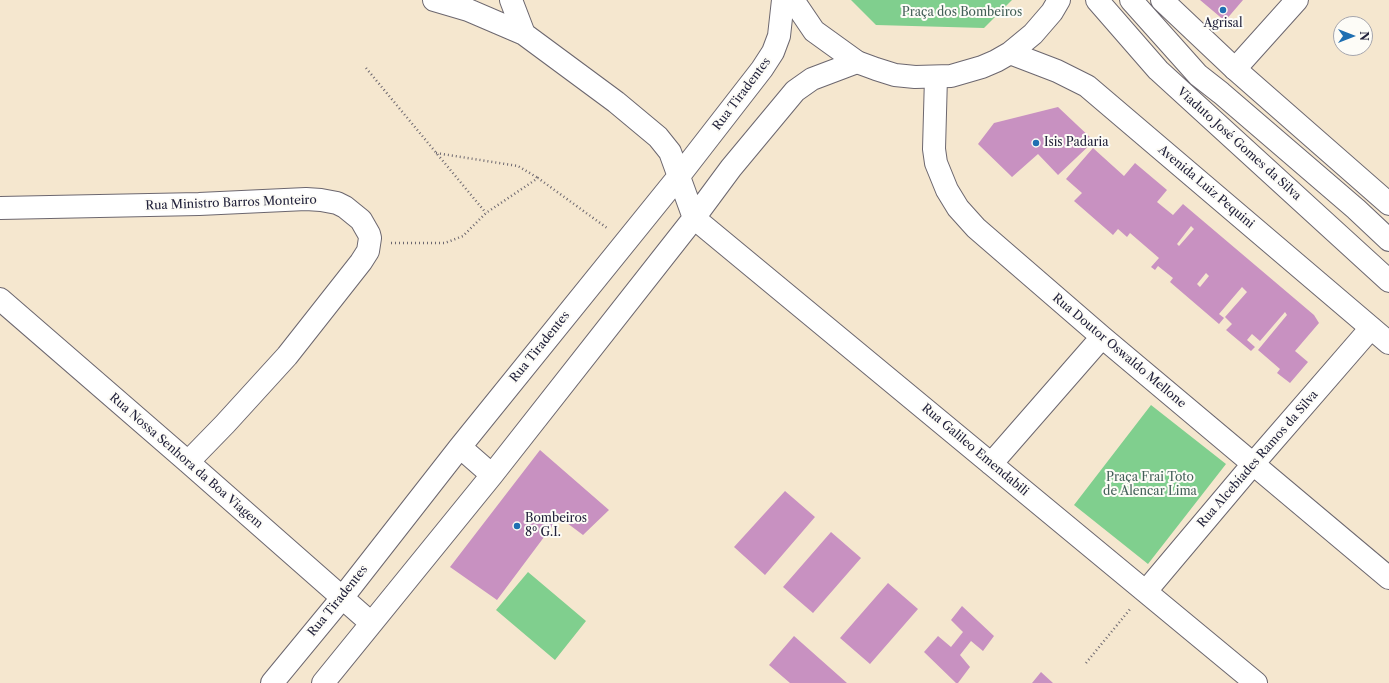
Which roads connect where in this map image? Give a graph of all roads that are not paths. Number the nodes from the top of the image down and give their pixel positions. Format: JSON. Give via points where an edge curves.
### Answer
{"nodes":[{"id":1,"x":434,"y":0,"type":"edge"},
{"id":2,"x":511,"y":0,"type":"edge"},
{"id":3,"x":783,"y":0,"type":"edge"},
{"id":4,"x":793,"y":0,"type":"edge"},
{"id":5,"x":1060,"y":0,"type":"edge"},
{"id":6,"x":1097,"y":0,"type":"edge"},
{"id":7,"x":1131,"y":0,"type":"edge"},
{"id":8,"x":1162,"y":0,"type":"edge"},
{"id":9,"x":1297,"y":0,"type":"edge"},
{"id":10,"x":524,"y":34,"type":"junction"},
{"id":11,"x":1010,"y":53,"type":"junction"},
{"id":12,"x":857,"y":62,"type":"junction"},
{"id":13,"x":1235,"y":69,"type":"junction"},
{"id":14,"x":936,"y":77,"type":"junction"},
{"id":15,"x":679,"y":176,"type":"junction"},
{"id":16,"x":1389,"y":204,"type":"edge"},
{"id":17,"x":0,"y":208,"type":"edge"},
{"id":18,"x":694,"y":218,"type":"junction"},
{"id":19,"x":1389,"y":240,"type":"edge"},
{"id":20,"x":1389,"y":281,"type":"edge"},
{"id":21,"x":0,"y":298,"type":"edge"},
{"id":22,"x":1371,"y":328,"type":"junction"},
{"id":23,"x":1102,"y":337,"type":"junction"},
{"id":24,"x":1389,"y":343,"type":"edge"},
{"id":25,"x":460,"y":447,"type":"junction"},
{"id":26,"x":188,"y":462,"type":"junction"},
{"id":27,"x":991,"y":464,"type":"junction"},
{"id":28,"x":1253,"y":464,"type":"junction"},
{"id":29,"x":492,"y":475,"type":"junction"},
{"id":30,"x":1389,"y":578,"type":"edge"},
{"id":31,"x":1146,"y":591,"type":"junction"},
{"id":32,"x":342,"y":598,"type":"junction"},
{"id":33,"x":371,"y":623,"type":"junction"},
{"id":34,"x":272,"y":683,"type":"edge"},
{"id":35,"x":323,"y":683,"type":"edge"},
{"id":36,"x":1256,"y":683,"type":"edge"}],
"edges":[{"from":1,"to":10,"type":"street","via":[[468,10]]},
{"from":2,"to":10,"type":"street"},
{"from":3,"to":15,"type":"street","name":"Rua Tiradentes","via":[[779,36],[773,52]]},
{"from":4,"to":12,"type":"street","via":[[814,31]]},
{"from":5,"to":11,"type":"street","via":[[1033,34]]},
{"from":6,"to":20,"type":"street","name":"Viaduto José Gomes da Silva","via":[[1158,70]]},
{"from":7,"to":19,"type":"street","name":"Viaduto José Gomes da Silva","via":[[1198,75]]},
{"from":8,"to":13,"type":"street"},
{"from":9,"to":13,"type":"street"},
{"from":10,"to":15,"type":"street","via":[[616,102],[658,137],[670,152]]},
{"from":11,"to":14,"type":"street","via":[[982,67],[951,76]]},
{"from":11,"to":22,"type":"street","name":"Avenida Luiz Pequini","via":[[1087,86]]},
{"from":12,"to":14,"type":"street","via":[[895,75]]},
{"from":12,"to":18,"type":"street","via":[[812,79],[795,91],[731,168]]},
{"from":13,"to":16,"type":"street"},
{"from":14,"to":23,"type":"street","name":"Rua Doutor Oswaldo Mellone","via":[[934,149],[939,171],[958,208],[992,243]]},
{"from":15,"to":18,"type":"street"},
{"from":15,"to":25,"type":"street","name":"Rua Tiradentes"},
{"from":17,"to":26,"type":"street","name":"Rua Ministro Barros Monteiro","via":[[306,199],[341,205],[361,220],[369,234],[370,244],[361,262],[287,356]]},
{"from":18,"to":27,"type":"street","name":"Rua Galileo Emendabili"},
{"from":18,"to":29,"type":"street"},
{"from":21,"to":26,"type":"street","name":"Rua Nossa Senhora da Boa Viagem"},
{"from":22,"to":24,"type":"street","name":"Avenida Luiz Pequini"},
{"from":22,"to":28,"type":"street","name":"Rua Alcebíades Ramos da Silva"},
{"from":23,"to":27,"type":"street"},
{"from":23,"to":28,"type":"street","name":"Rua Doutor Oswaldo Mellone"},
{"from":25,"to":29,"type":"street"},
{"from":25,"to":32,"type":"street","name":"Rua Tiradentes"},
{"from":26,"to":32,"type":"street","name":"Rua Nossa Senhora da Boa Viagem"},
{"from":27,"to":31,"type":"street","name":"Rua Galileo Emendabili"},
{"from":28,"to":30,"type":"street","name":"Rua Doutor Oswaldo Mellone"},
{"from":28,"to":31,"type":"street","name":"Rua Alcebíades Ramos da Silva"},
{"from":29,"to":33,"type":"street"},
{"from":31,"to":36,"type":"street","name":"Rua Galileo Emendabili"},
{"from":32,"to":33,"type":"street","name":"Rua Nossa Senhora da Boa Viagem"},
{"from":32,"to":34,"type":"street","name":"Rua Tiradentes"},
{"from":33,"to":35,"type":"street"}]}
